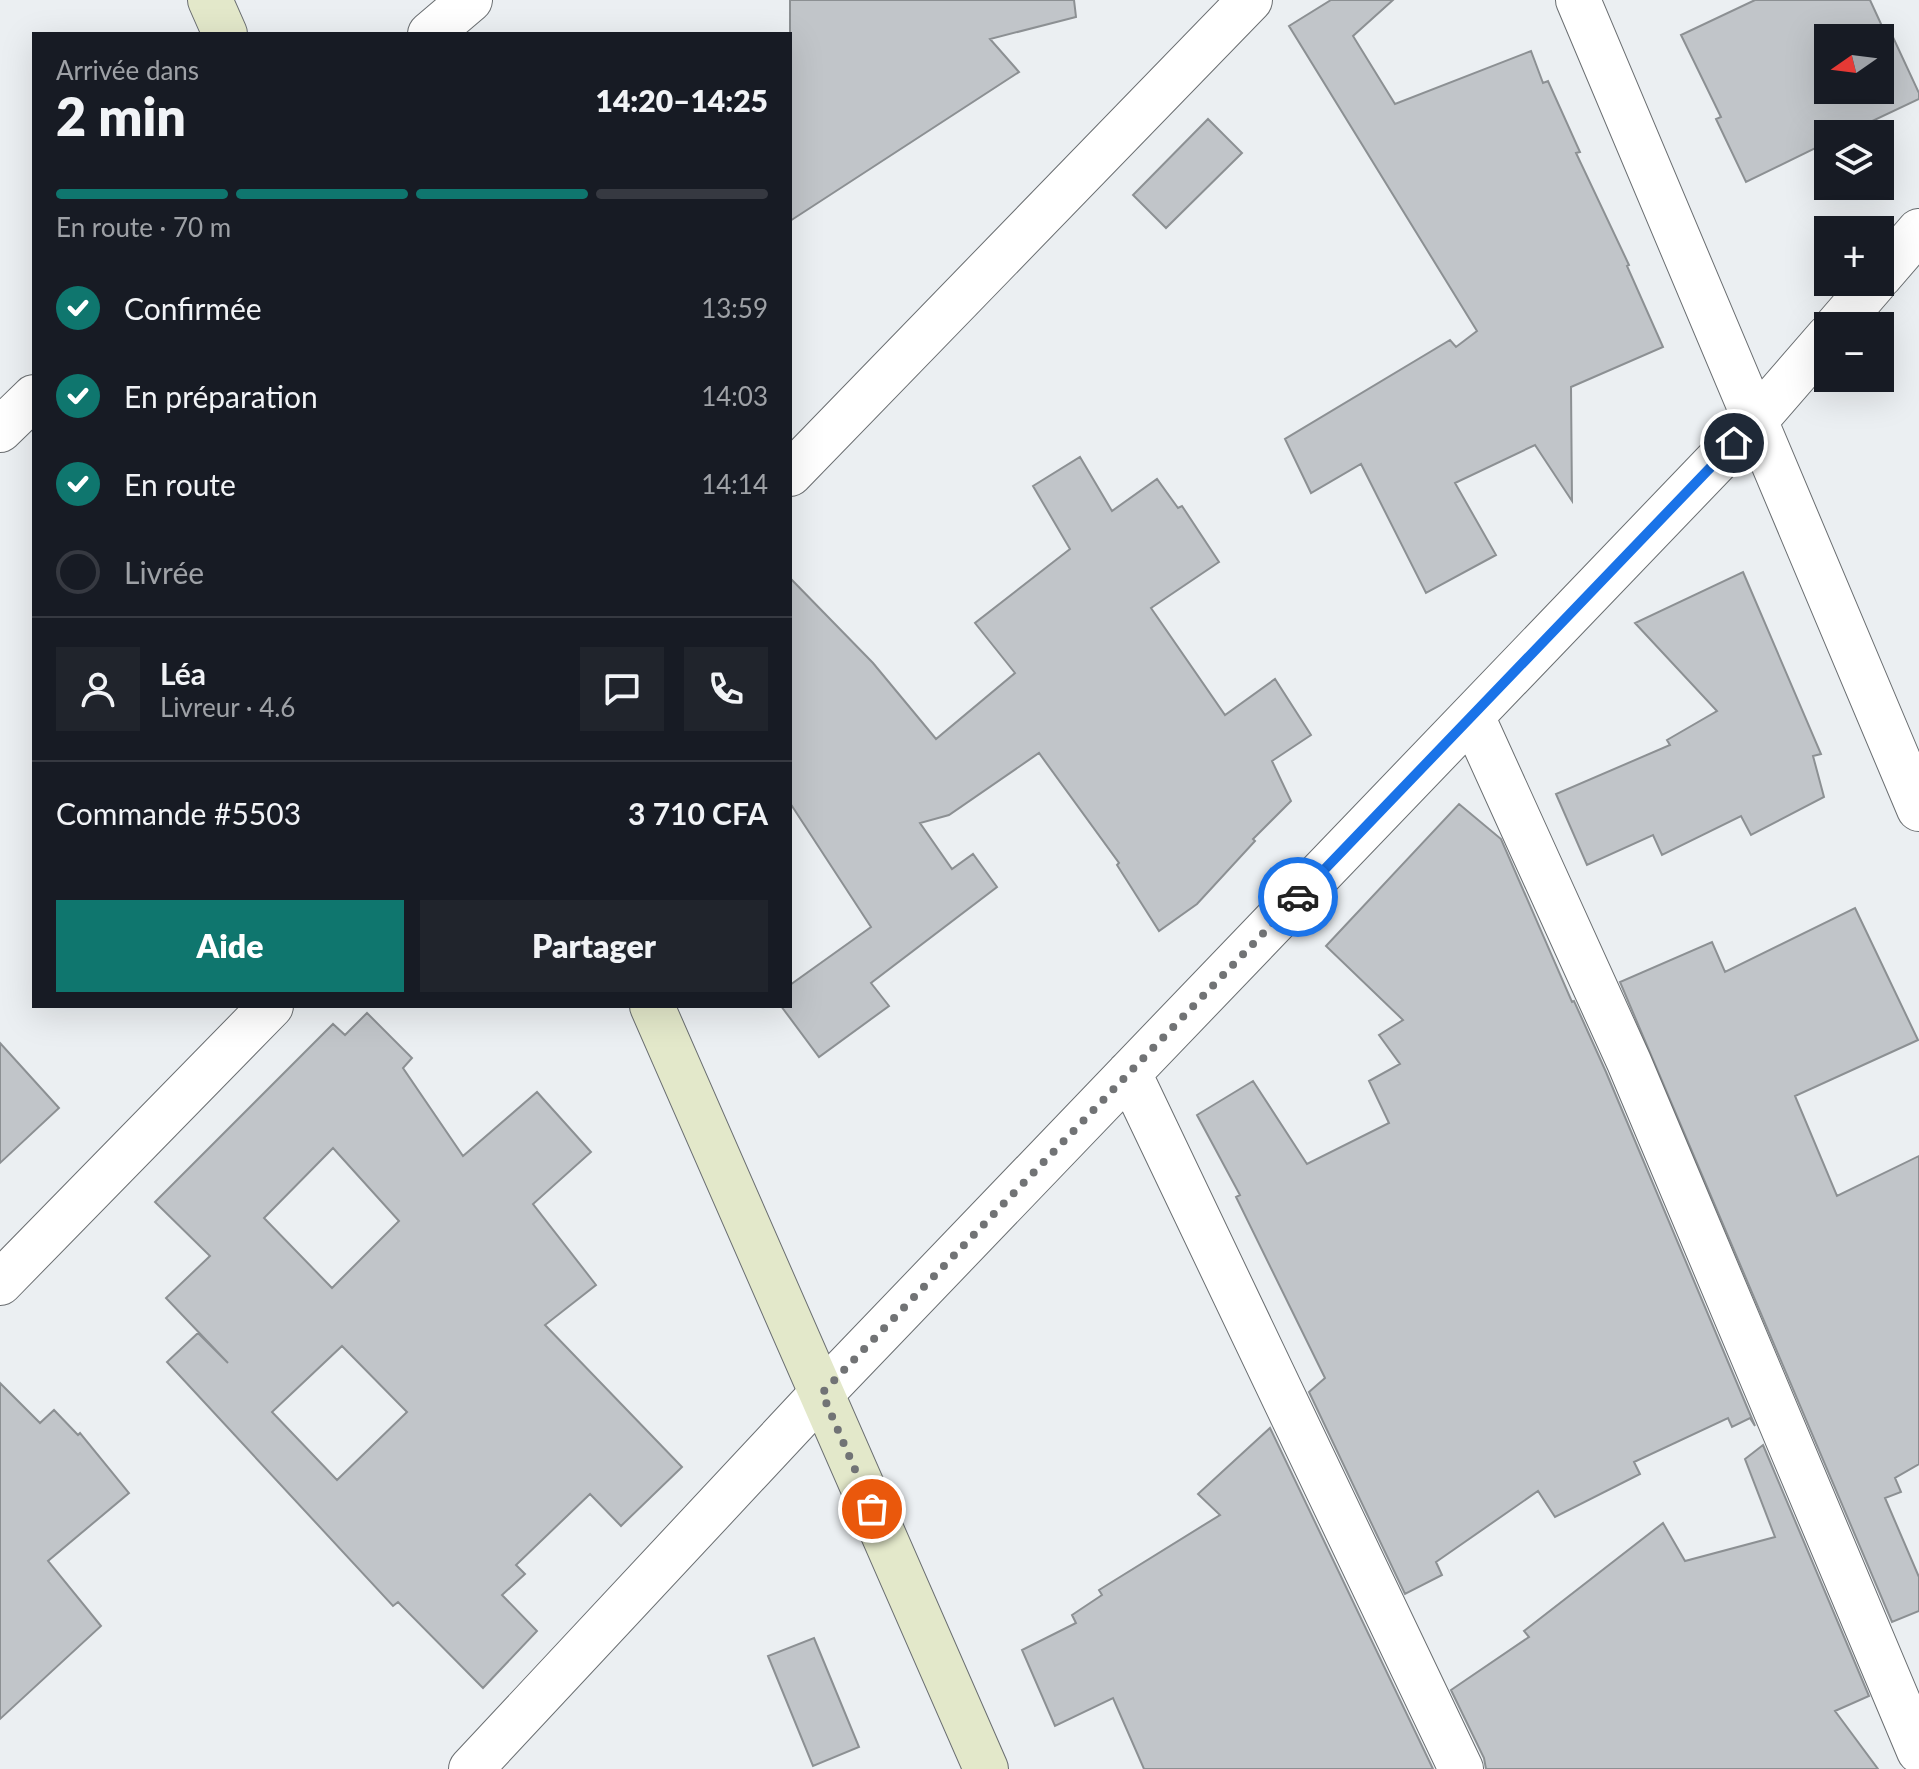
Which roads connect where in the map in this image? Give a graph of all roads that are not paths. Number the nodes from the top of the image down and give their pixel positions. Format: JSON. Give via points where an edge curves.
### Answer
{"nodes":[{"id":1,"x":210,"y":0,"type":"edge"},
{"id":2,"x":470,"y":0,"type":"edge"},
{"id":3,"x":1250,"y":0,"type":"edge"},
{"id":4,"x":1578,"y":0,"type":"edge"},
{"id":5,"x":224,"y":32,"type":"edge"},
{"id":6,"x":432,"y":32,"type":"edge"},
{"id":7,"x":1919,"y":231,"type":"edge"},
{"id":8,"x":1894,"y":260,"type":"edge"},
{"id":9,"x":1863,"y":296,"type":"edge"},
{"id":10,"x":1849,"y":312,"type":"edge"},
{"id":11,"x":1814,"y":353,"type":"edge"},
{"id":12,"x":32,"y":399,"type":"edge"},
{"id":13,"x":1756,"y":420,"type":"junction"},
{"id":14,"x":0,"y":430,"type":"edge"},
{"id":15,"x":792,"y":472,"type":"edge"},
{"id":16,"x":1472,"y":716,"type":"junction"},
{"id":17,"x":1919,"y":809,"type":"edge"},
{"id":18,"x":269,"y":1008,"type":"edge"},
{"id":19,"x":653,"y":1008,"type":"edge"},
{"id":20,"x":1129,"y":1073,"type":"junction"},
{"id":21,"x":0,"y":1283,"type":"edge"},
{"id":22,"x":822,"y":1393,"type":"junction"},
{"id":23,"x":1919,"y":1751,"type":"edge"},
{"id":24,"x":471,"y":1769,"type":"edge"},
{"id":25,"x":986,"y":1769,"type":"edge"},
{"id":26,"x":1461,"y":1769,"type":"edge"}],
"edges":[{"from":1,"to":5,"type":"street"},
{"from":2,"to":6,"type":"street"},
{"from":3,"to":15,"type":"street"},
{"from":4,"to":13,"type":"street"},
{"from":7,"to":8,"type":"street"},
{"from":9,"to":10,"type":"street"},
{"from":11,"to":13,"type":"street"},
{"from":12,"to":14,"type":"street"},
{"from":13,"to":16,"type":"street"},
{"from":13,"to":17,"type":"street"},
{"from":16,"to":20,"type":"street"},
{"from":16,"to":23,"type":"street","via":[[1629,1062]]},
{"from":18,"to":21,"type":"street"},
{"from":19,"to":22,"type":"street"},
{"from":20,"to":22,"type":"street"},
{"from":20,"to":26,"type":"street"},
{"from":22,"to":24,"type":"street"},
{"from":22,"to":25,"type":"street"}]}
